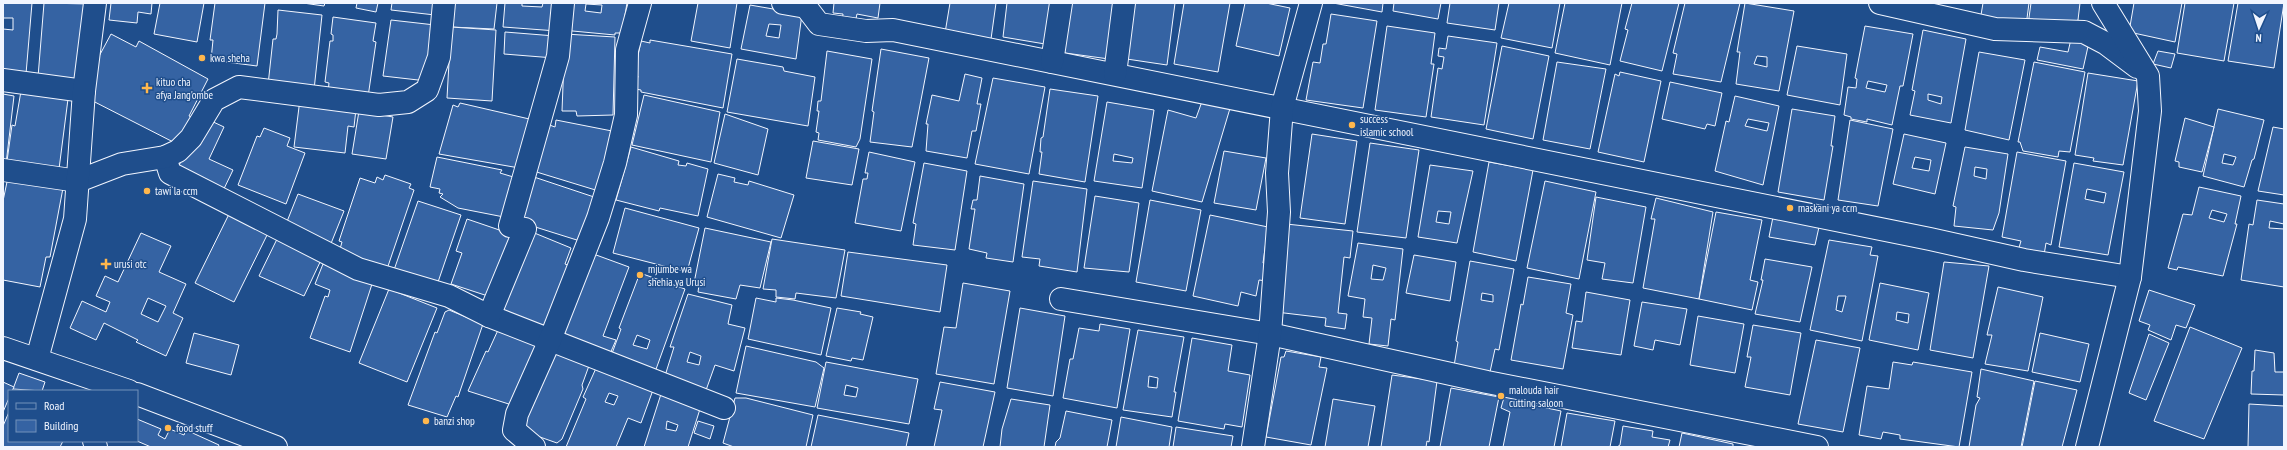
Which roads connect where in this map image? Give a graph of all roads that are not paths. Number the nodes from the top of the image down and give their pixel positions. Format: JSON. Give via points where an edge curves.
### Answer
{"nodes":[{"id":1,"x":95,"y":3,"type":"edge"},
{"id":2,"x":444,"y":3,"type":"edge"},
{"id":3,"x":563,"y":3,"type":"edge"},
{"id":4,"x":640,"y":3,"type":"edge"},
{"id":5,"x":783,"y":3,"type":"edge"},
{"id":6,"x":1061,"y":3,"type":"edge"},
{"id":7,"x":1124,"y":3,"type":"edge"},
{"id":8,"x":1311,"y":3,"type":"edge"},
{"id":9,"x":1880,"y":3,"type":"edge"},
{"id":10,"x":2103,"y":3,"type":"edge"},
{"id":11,"x":1052,"y":62,"type":"junction"},
{"id":12,"x":1115,"y":74,"type":"junction"},
{"id":13,"x":2148,"y":76,"type":"junction"},
{"id":14,"x":3,"y":80,"type":"edge"},
{"id":15,"x":84,"y":91,"type":"junction"},
{"id":16,"x":1282,"y":108,"type":"junction"},
{"id":17,"x":165,"y":157,"type":"junction"},
{"id":18,"x":3,"y":170,"type":"edge"},
{"id":19,"x":78,"y":181,"type":"junction"},
{"id":20,"x":2130,"y":277,"type":"junction"},
{"id":21,"x":1061,"y":300,"type":"dead end"},
{"id":22,"x":489,"y":316,"type":"junction"},
{"id":23,"x":1270,"y":334,"type":"junction"},
{"id":24,"x":550,"y":340,"type":"junction"},
{"id":25,"x":3,"y":348,"type":"edge"},
{"id":26,"x":37,"y":359,"type":"junction"},
{"id":27,"x":98,"y":385,"type":"edge"},
{"id":28,"x":124,"y":390,"type":"edge"},
{"id":29,"x":138,"y":394,"type":"edge"},
{"id":30,"x":724,"y":408,"type":"dead end"},
{"id":31,"x":276,"y":447,"type":"edge"},
{"id":32,"x":534,"y":447,"type":"edge"},
{"id":33,"x":1253,"y":447,"type":"edge"},
{"id":34,"x":1817,"y":447,"type":"edge"},
{"id":35,"x":2087,"y":447,"type":"edge"}],
"edges":[{"from":1,"to":15,"type":"street"},
{"from":2,"to":17,"type":"street","via":[[439,57],[427,90],[408,102],[379,105],[239,87],[214,100],[191,138],[178,151]]},
{"from":3,"to":22,"type":"street","via":[[558,56],[510,226],[525,229]]},
{"from":4,"to":24,"type":"street","via":[[627,50],[626,115],[615,163],[598,218]]},
{"from":5,"to":11,"type":"street","via":[[806,7],[819,24],[866,31],[893,30]]},
{"from":6,"to":11,"type":"street"},
{"from":7,"to":12,"type":"street"},
{"from":8,"to":16,"type":"street"},
{"from":9,"to":13,"type":"street","via":[[1995,29],[2084,32],[2105,43]]},
{"from":10,"to":13,"type":"street"},
{"from":11,"to":12,"type":"street"},
{"from":12,"to":16,"type":"street"},
{"from":13,"to":20,"type":"street","via":[[2150,111]]},
{"from":14,"to":15,"type":"street"},
{"from":15,"to":19,"type":"street"},
{"from":16,"to":20,"type":"street","via":[[2024,260]]},
{"from":16,"to":23,"type":"street","via":[[1276,173],[1279,212]]},
{"from":17,"to":19,"type":"street","via":[[122,164]]},
{"from":17,"to":22,"type":"street","via":[[170,173],[358,269],[448,296]]},
{"from":18,"to":19,"type":"street"},
{"from":19,"to":26,"type":"street","via":[[75,219]]},
{"from":20,"to":35,"type":"street"},
{"from":21,"to":23,"type":"street"},
{"from":22,"to":24,"type":"street"},
{"from":23,"to":33,"type":"street"},
{"from":23,"to":34,"type":"street","via":[[1487,382]]},
{"from":24,"to":30,"type":"street"},
{"from":24,"to":32,"type":"street","via":[[517,414],[514,430]]},
{"from":25,"to":26,"type":"street"},
{"from":26,"to":27,"type":"street"},
{"from":27,"to":28,"type":"street"},
{"from":29,"to":31,"type":"street"}]}
